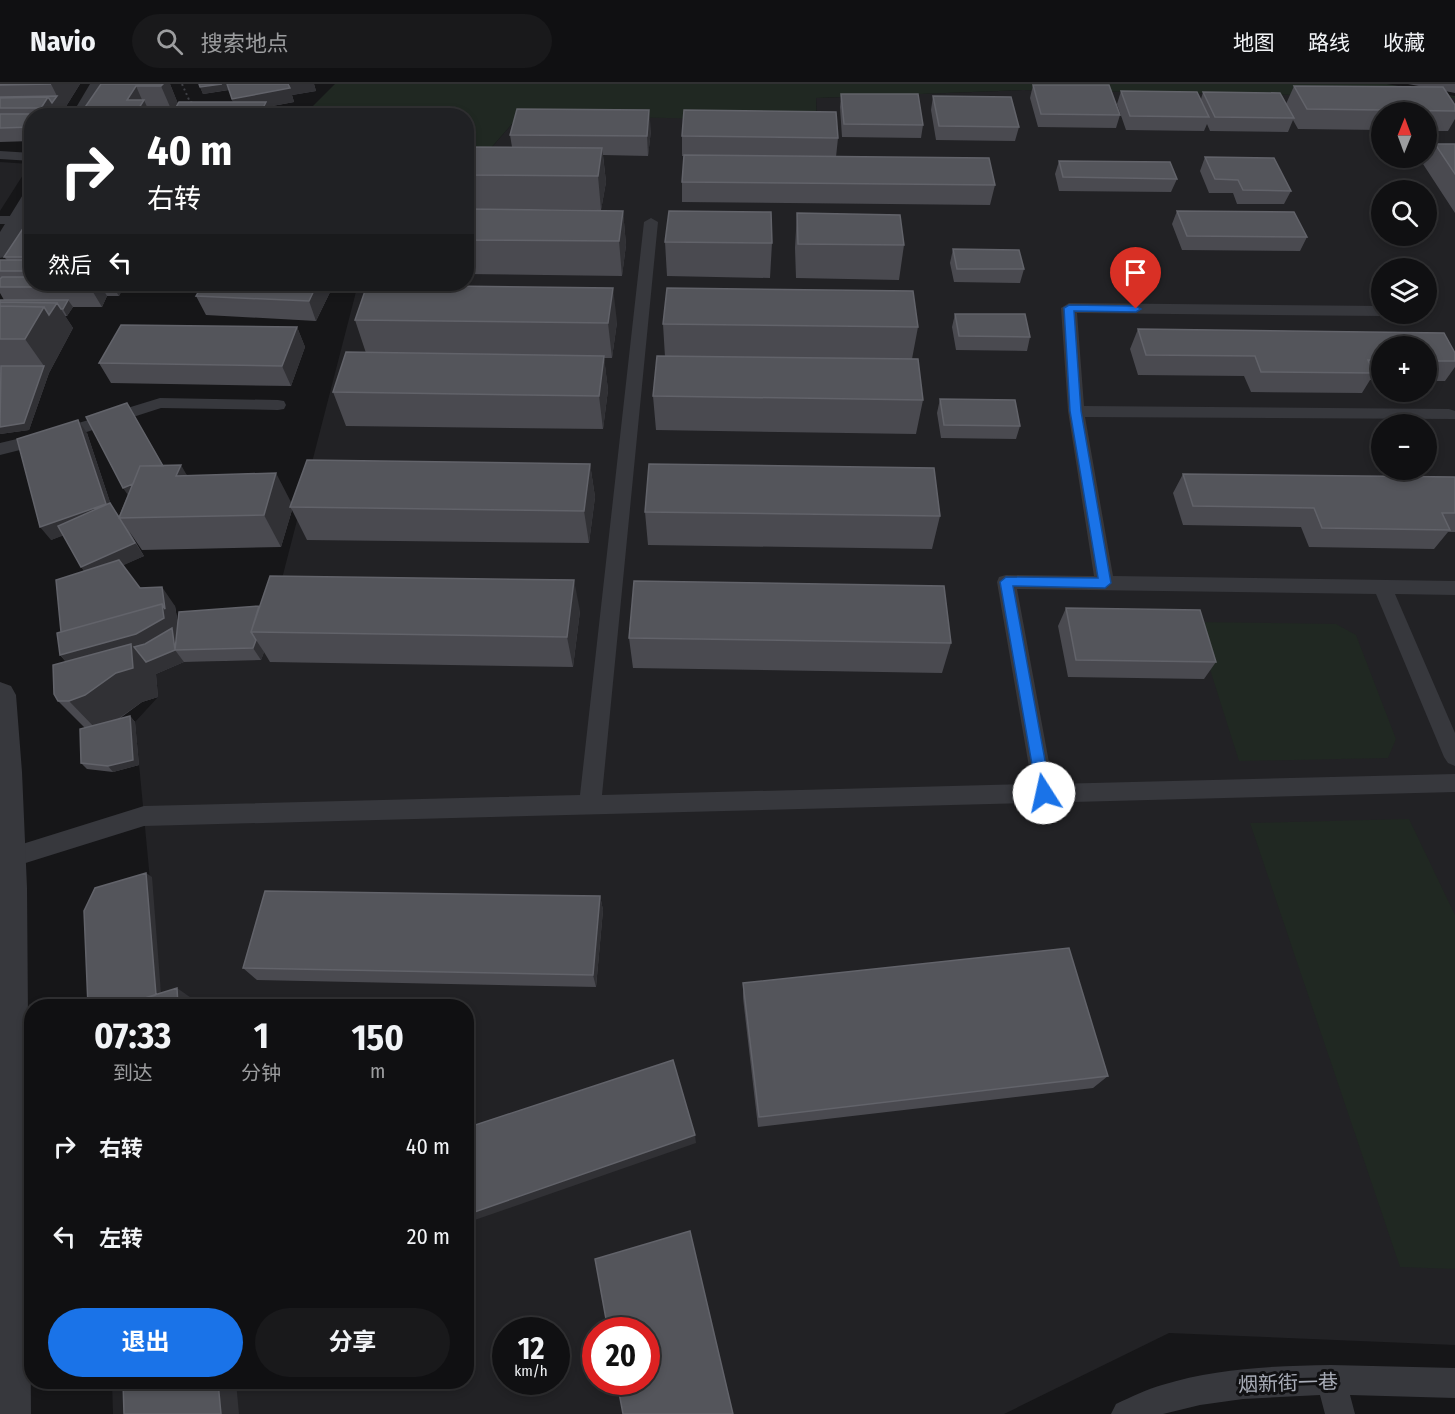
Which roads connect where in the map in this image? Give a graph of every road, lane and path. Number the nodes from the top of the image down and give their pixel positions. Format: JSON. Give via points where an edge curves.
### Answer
{"nodes":[{"id":1,"x":100,"y":84,"type":"edge"},
{"id":2,"x":182,"y":84,"type":"edge"},
{"id":3,"x":198,"y":103,"type":"edge"},
{"id":4,"x":86,"y":108,"type":"edge"},
{"id":5,"x":0,"y":155,"type":"edge"},
{"id":6,"x":24,"y":156,"type":"edge"},
{"id":7,"x":22,"y":209,"type":"edge"},
{"id":8,"x":651,"y":222,"type":"dead end"},
{"id":9,"x":0,"y":251,"type":"edge"},
{"id":10,"x":1371,"y":312,"type":"edge"},
{"id":11,"x":278,"y":405,"type":"dead end"},
{"id":12,"x":1076,"y":411,"type":"junction"},
{"id":13,"x":1449,"y":416,"type":"dead end"},
{"id":14,"x":0,"y":449,"type":"edge"},
{"id":15,"x":1105,"y":583,"type":"junction"},
{"id":16,"x":1382,"y":587,"type":"junction"},
{"id":17,"x":1455,"y":588,"type":"edge"},
{"id":18,"x":0,"y":695,"type":"edge"},
{"id":19,"x":1455,"y":757,"type":"edge"},
{"id":20,"x":3,"y":766,"type":"edge"},
{"id":21,"x":1455,"y":783,"type":"edge"},
{"id":22,"x":1044,"y":793,"type":"junction"},
{"id":23,"x":590,"y":804,"type":"junction"},
{"id":24,"x":4,"y":860,"type":"edge"},
{"id":25,"x":5,"y":1007,"type":"edge"},
{"id":26,"x":5,"y":1218,"type":"edge"},
{"id":27,"x":1331,"y":1380,"type":"junction"},
{"id":28,"x":1455,"y":1383,"type":"edge"},
{"id":29,"x":1140,"y":1411,"type":"edge"},
{"id":30,"x":8,"y":1414,"type":"edge"},
{"id":31,"x":1340,"y":1414,"type":"edge"}],
"edges":[{"from":1,"to":4,"type":"street"},
{"from":2,"to":3,"type":"path","via":[[190,102]]},
{"from":5,"to":6,"type":"lane"},
{"from":7,"to":9,"type":"street"},
{"from":8,"to":23,"type":"lane"},
{"from":10,"to":12,"type":"lane","via":[[1069,308]]},
{"from":11,"to":14,"type":"lane","via":[[160,403]]},
{"from":12,"to":13,"type":"lane"},
{"from":12,"to":15,"type":"lane"},
{"from":15,"to":16,"type":"lane"},
{"from":15,"to":22,"type":"lane","via":[[1006,582]]},
{"from":16,"to":17,"type":"lane"},
{"from":16,"to":19,"type":"lane"},
{"from":18,"to":20,"type":"street"},
{"from":20,"to":24,"type":"street"},
{"from":21,"to":22,"type":"lane"},
{"from":22,"to":23,"type":"lane"},
{"from":23,"to":24,"type":"lane","via":[[144,816]]},
{"from":24,"to":25,"type":"street"},
{"from":25,"to":26,"type":"street"},
{"from":26,"to":30,"type":"street"},
{"from":27,"to":28,"type":"lane","name":"烟新街一巷"},
{"from":27,"to":29,"type":"lane","name":"烟新街一巷","via":[[1220,1386]]},
{"from":27,"to":31,"type":"lane"}]}
